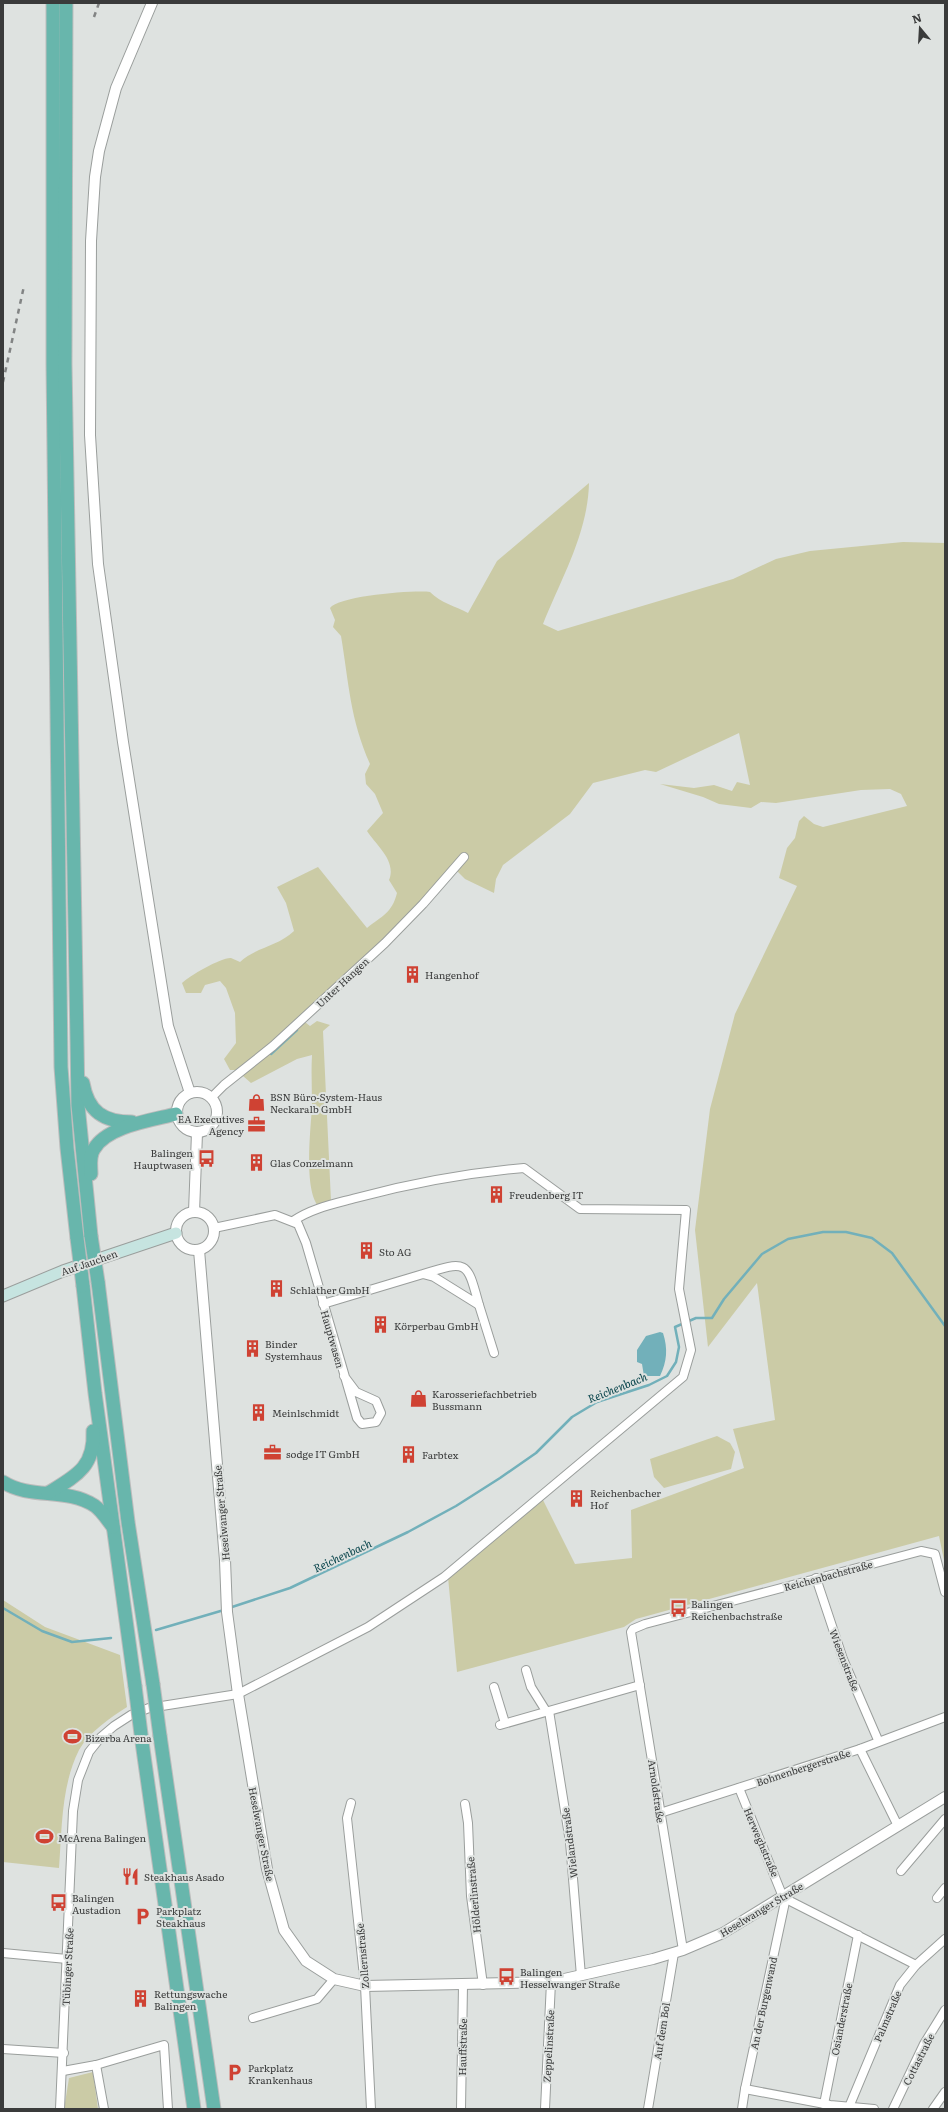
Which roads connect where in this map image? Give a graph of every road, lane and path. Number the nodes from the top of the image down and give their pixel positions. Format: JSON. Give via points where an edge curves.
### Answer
{"nodes":[{"id":1,"x":53,"y":3,"type":"edge"},
{"id":2,"x":66,"y":3,"type":"edge"},
{"id":3,"x":152,"y":3,"type":"edge"},
{"id":4,"x":464,"y":857,"type":"dead end"},
{"id":5,"x":76,"y":1042,"type":"junction"},
{"id":6,"x":190,"y":1093,"type":"junction"},
{"id":7,"x":211,"y":1098,"type":"junction"},
{"id":8,"x":176,"y":1114,"type":"junction"},
{"id":9,"x":144,"y":1122,"type":"junction"},
{"id":10,"x":198,"y":1133,"type":"junction"},
{"id":11,"x":194,"y":1212,"type":"junction"},
{"id":12,"x":89,"y":1215,"type":"junction"},
{"id":13,"x":293,"y":1221,"type":"junction"},
{"id":14,"x":214,"y":1228,"type":"junction"},
{"id":15,"x":176,"y":1233,"type":"junction"},
{"id":16,"x":199,"y":1250,"type":"junction"},
{"id":17,"x":423,"y":1274,"type":"junction"},
{"id":18,"x":3,"y":1296,"type":"edge"},
{"id":19,"x":323,"y":1304,"type":"junction"},
{"id":20,"x":479,"y":1306,"type":"junction"},
{"id":21,"x":494,"y":1353,"type":"dead end"},
{"id":22,"x":344,"y":1376,"type":"junction"},
{"id":23,"x":95,"y":1393,"type":"junction"},
{"id":24,"x":3,"y":1482,"type":"edge"},
{"id":25,"x":48,"y":1493,"type":"junction"},
{"id":26,"x":113,"y":1527,"type":"junction"},
{"id":27,"x":816,"y":1578,"type":"junction"},
{"id":28,"x":945,"y":1592,"type":"edge"},
{"id":29,"x":631,"y":1632,"type":"joint"},
{"id":30,"x":526,"y":1670,"type":"dead end"},
{"id":31,"x":640,"y":1685,"type":"junction"},
{"id":32,"x":494,"y":1687,"type":"dead end"},
{"id":33,"x":238,"y":1694,"type":"junction"},
{"id":34,"x":548,"y":1711,"type":"junction"},
{"id":35,"x":945,"y":1717,"type":"edge"},
{"id":36,"x":878,"y":1740,"type":"junction"},
{"id":37,"x":860,"y":1749,"type":"junction"},
{"id":38,"x":739,"y":1788,"type":"junction"},
{"id":39,"x":945,"y":1797,"type":"edge"},
{"id":40,"x":350,"y":1803,"type":"dead end"},
{"id":41,"x":465,"y":1804,"type":"dead end"},
{"id":42,"x":660,"y":1813,"type":"junction"},
{"id":43,"x":945,"y":1819,"type":"edge"},
{"id":44,"x":898,"y":1826,"type":"junction"},
{"id":45,"x":901,"y":1871,"type":"dead end"},
{"id":46,"x":945,"y":1888,"type":"edge"},
{"id":47,"x":784,"y":1896,"type":"junction"},
{"id":48,"x":936,"y":1898,"type":"dead end"},
{"id":49,"x":858,"y":1935,"type":"junction"},
{"id":50,"x":945,"y":1939,"type":"edge"},
{"id":51,"x":678,"y":1951,"type":"junction"},
{"id":52,"x":3,"y":1953,"type":"edge"},
{"id":53,"x":67,"y":1959,"type":"junction"},
{"id":54,"x":916,"y":1965,"type":"junction"},
{"id":55,"x":581,"y":1976,"type":"junction"},
{"id":56,"x":334,"y":1979,"type":"junction"},
{"id":57,"x":552,"y":1982,"type":"junction"},
{"id":58,"x":483,"y":1984,"type":"junction"},
{"id":59,"x":463,"y":1985,"type":"junction"},
{"id":60,"x":365,"y":1986,"type":"junction"},
{"id":61,"x":945,"y":2010,"type":"edge"},
{"id":62,"x":253,"y":2018,"type":"dead end"},
{"id":63,"x":3,"y":2049,"type":"edge"},
{"id":64,"x":64,"y":2053,"type":"junction"},
{"id":65,"x":96,"y":2065,"type":"junction"},
{"id":66,"x":63,"y":2071,"type":"junction"},
{"id":67,"x":745,"y":2089,"type":"junction"},
{"id":68,"x":945,"y":2092,"type":"edge"},
{"id":69,"x":828,"y":2106,"type":"edge"},
{"id":70,"x":849,"y":2107,"type":"junction"},
{"id":71,"x":60,"y":2109,"type":"edge"},
{"id":72,"x":104,"y":2109,"type":"edge"},
{"id":73,"x":168,"y":2109,"type":"edge"},
{"id":74,"x":194,"y":2109,"type":"edge"},
{"id":75,"x":214,"y":2109,"type":"edge"},
{"id":76,"x":371,"y":2109,"type":"edge"},
{"id":77,"x":461,"y":2109,"type":"edge"},
{"id":78,"x":545,"y":2109,"type":"edge"},
{"id":79,"x":648,"y":2109,"type":"edge"},
{"id":80,"x":742,"y":2109,"type":"edge"},
{"id":81,"x":874,"y":2109,"type":"edge"},
{"id":82,"x":893,"y":2109,"type":"edge"},
{"id":83,"x":933,"y":2109,"type":"edge"}],
"edges":[{"from":1,"to":23,"type":"highway","bridge":true,"via":[[53,364],[61,1067],[67,1148]]},
{"from":2,"to":5,"type":"highway","via":[[65,364]]},
{"from":3,"to":6,"type":"street","via":[[116,88],[99,151],[95,177],[91,241],[90,436],[98,564],[123,742],[168,1026]]},
{"from":4,"to":7,"type":"street","name":"Unter Hangen","via":[[385,943],[273,1046]]},
{"from":5,"to":9,"type":"highway","via":[[85,1096],[95,1111],[115,1122]]},
{"from":5,"to":12,"type":"highway","via":[[78,1105]]},
{"from":6,"to":7,"type":"street","via":[[201,1092]]},
{"from":6,"to":8,"type":"street","via":[[179,1101]]},
{"from":7,"to":10,"type":"street","via":[[217,1110],[214,1123],[204,1132]]},
{"from":8,"to":9,"type":"highway"},
{"from":8,"to":10,"type":"street","via":[[181,1126]]},
{"from":9,"to":12,"type":"highway","via":[[120,1129],[104,1138],[94,1149],[91,1159],[93,1197]]},
{"from":10,"to":11,"type":"street"},
{"from":11,"to":14,"type":"street","via":[[206,1215]]},
{"from":11,"to":15,"type":"street","via":[[186,1214],[181,1219]]},
{"from":12,"to":75,"type":"highway","bridge":true,"via":[[128,1522]]},
{"from":13,"to":14,"type":"street","via":[[275,1215]]},
{"from":13,"to":19,"type":"street","name":"Hauptwasen","via":[[298,1224],[306,1243]]},
{"from":13,"to":33,"type":"street","name":"Tübinger Straße","via":[[316,1209],[394,1188],[472,1172],[524,1168],[580,1209],[686,1210],[679,1289],[691,1350],[683,1377],[444,1577],[368,1627]]},
{"from":14,"to":16,"type":"street","via":[[211,1243]]},
{"from":15,"to":16,"type":"street","via":[[184,1247]]},
{"from":15,"to":18,"type":"main road","name":"Auf Jauchen","via":[[63,1271]]},
{"from":16,"to":33,"type":"street","name":"Heselwanger Straße","via":[[225,1560],[227,1612]]},
{"from":17,"to":19,"type":"street"},
{"from":17,"to":20,"type":"street","via":[[434,1277]]},
{"from":17,"to":20,"type":"street","via":[[452,1265],[461,1265],[467,1269],[471,1277]]},
{"from":19,"to":22,"type":"street","name":"Hauptwasen"},
{"from":20,"to":21,"type":"street"},
{"from":22,"to":22,"type":"street","name":"Hauptwasen","via":[[357,1418],[362,1424],[376,1422],[381,1413],[376,1401],[356,1392]]},
{"from":23,"to":25,"type":"highway","via":[[92,1414],[94,1448],[74,1478]]},
{"from":23,"to":26,"type":"highway"},
{"from":24,"to":25,"type":"highway","via":[[30,1493]]},
{"from":25,"to":26,"type":"highway","via":[[75,1496],[96,1507]]},
{"from":26,"to":74,"type":"highway","bridge":true},
{"from":27,"to":28,"type":"street","name":"Reichenbachstraße","via":[[921,1551],[935,1554]]},
{"from":27,"to":29,"type":"street","name":"Reichenbachstraße","via":[[645,1624]]},
{"from":27,"to":36,"type":"street","name":"Wiesenstraße","via":[[843,1659]]},
{"from":29,"to":31,"type":"street","name":"Arnoldstraße"},
{"from":30,"to":34,"type":"street","via":[[531,1687]]},
{"from":31,"to":34,"type":"street"},
{"from":31,"to":42,"type":"street","name":"Arnoldstraße"},
{"from":32,"to":34,"type":"street","via":[[502,1724]]},
{"from":33,"to":53,"type":"street","name":"Tübinger Straße","via":[[149,1708],[131,1715],[101,1737],[89,1752],[78,1780],[73,1811]]},
{"from":33,"to":56,"type":"street","name":"Heselwanger Straße","via":[[267,1869],[284,1930],[306,1961]]},
{"from":34,"to":55,"type":"street","name":"Wielandstraße","via":[[570,1842]]},
{"from":35,"to":36,"type":"street","name":"Bohnenbergerstraße"},
{"from":36,"to":37,"type":"street","name":"Bohnenbergerstraße"},
{"from":37,"to":38,"type":"street","name":"Bohnenbergerstraße"},
{"from":37,"to":44,"type":"street"},
{"from":38,"to":42,"type":"street","name":"Bohnenbergerstraße"},
{"from":38,"to":47,"type":"street","name":"Herweghstraße"},
{"from":39,"to":44,"type":"street","name":"Heselwanger Straße"},
{"from":40,"to":60,"type":"street","name":"Zollernstraße","via":[[347,1818]]},
{"from":41,"to":58,"type":"street","name":"Hölderlinstraße","via":[[471,1896]]},
{"from":42,"to":51,"type":"street","name":"Arnoldstraße"},
{"from":43,"to":45,"type":"street"},
{"from":44,"to":47,"type":"street","name":"Heselwanger Straße"},
{"from":46,"to":48,"type":"street"},
{"from":47,"to":49,"type":"street"},
{"from":47,"to":51,"type":"street","name":"Heselwanger Straße","via":[[723,1933]]},
{"from":47,"to":67,"type":"street","name":"An der Burgenwand","via":[[785,1902]]},
{"from":49,"to":54,"type":"street"},
{"from":49,"to":69,"type":"street","name":"Osianderstraße"},
{"from":50,"to":54,"type":"street","name":"Palmstraße"},
{"from":51,"to":55,"type":"street","name":"Heselwanger Straße"},
{"from":51,"to":79,"type":"street","name":"Auf dem Bol"},
{"from":52,"to":53,"type":"street"},
{"from":53,"to":64,"type":"street","name":"Tübinger Straße"},
{"from":54,"to":70,"type":"street","name":"Palmstraße","via":[[900,1985]]},
{"from":55,"to":57,"type":"street","name":"Heselwanger Straße"},
{"from":56,"to":60,"type":"street","name":"Heselwanger Straße"},
{"from":56,"to":62,"type":"street","via":[[317,1999]]},
{"from":57,"to":58,"type":"street","name":"Heselwanger Straße"},
{"from":57,"to":78,"type":"street","name":"Zeppelinstraße"},
{"from":58,"to":59,"type":"street","name":"Heselwanger Straße"},
{"from":59,"to":60,"type":"street","name":"Heselwanger Straße"},
{"from":59,"to":77,"type":"street","name":"Hauffstraße"},
{"from":60,"to":76,"type":"street","name":"Zollernstraße"},
{"from":61,"to":82,"type":"street","name":"Cottastraße","via":[[924,2044]]},
{"from":63,"to":64,"type":"street"},
{"from":64,"to":66,"type":"street","name":"Tübinger Straße"},
{"from":65,"to":66,"type":"street"},
{"from":65,"to":72,"type":"street"},
{"from":65,"to":73,"type":"street","via":[[164,2045]]},
{"from":66,"to":71,"type":"street","name":"Tübinger Straße"},
{"from":67,"to":69,"type":"street"},
{"from":67,"to":80,"type":"street","name":"An der Burgenwand"},
{"from":68,"to":83,"type":"street"},
{"from":69,"to":70,"type":"street"},
{"from":70,"to":81,"type":"street"}]}
